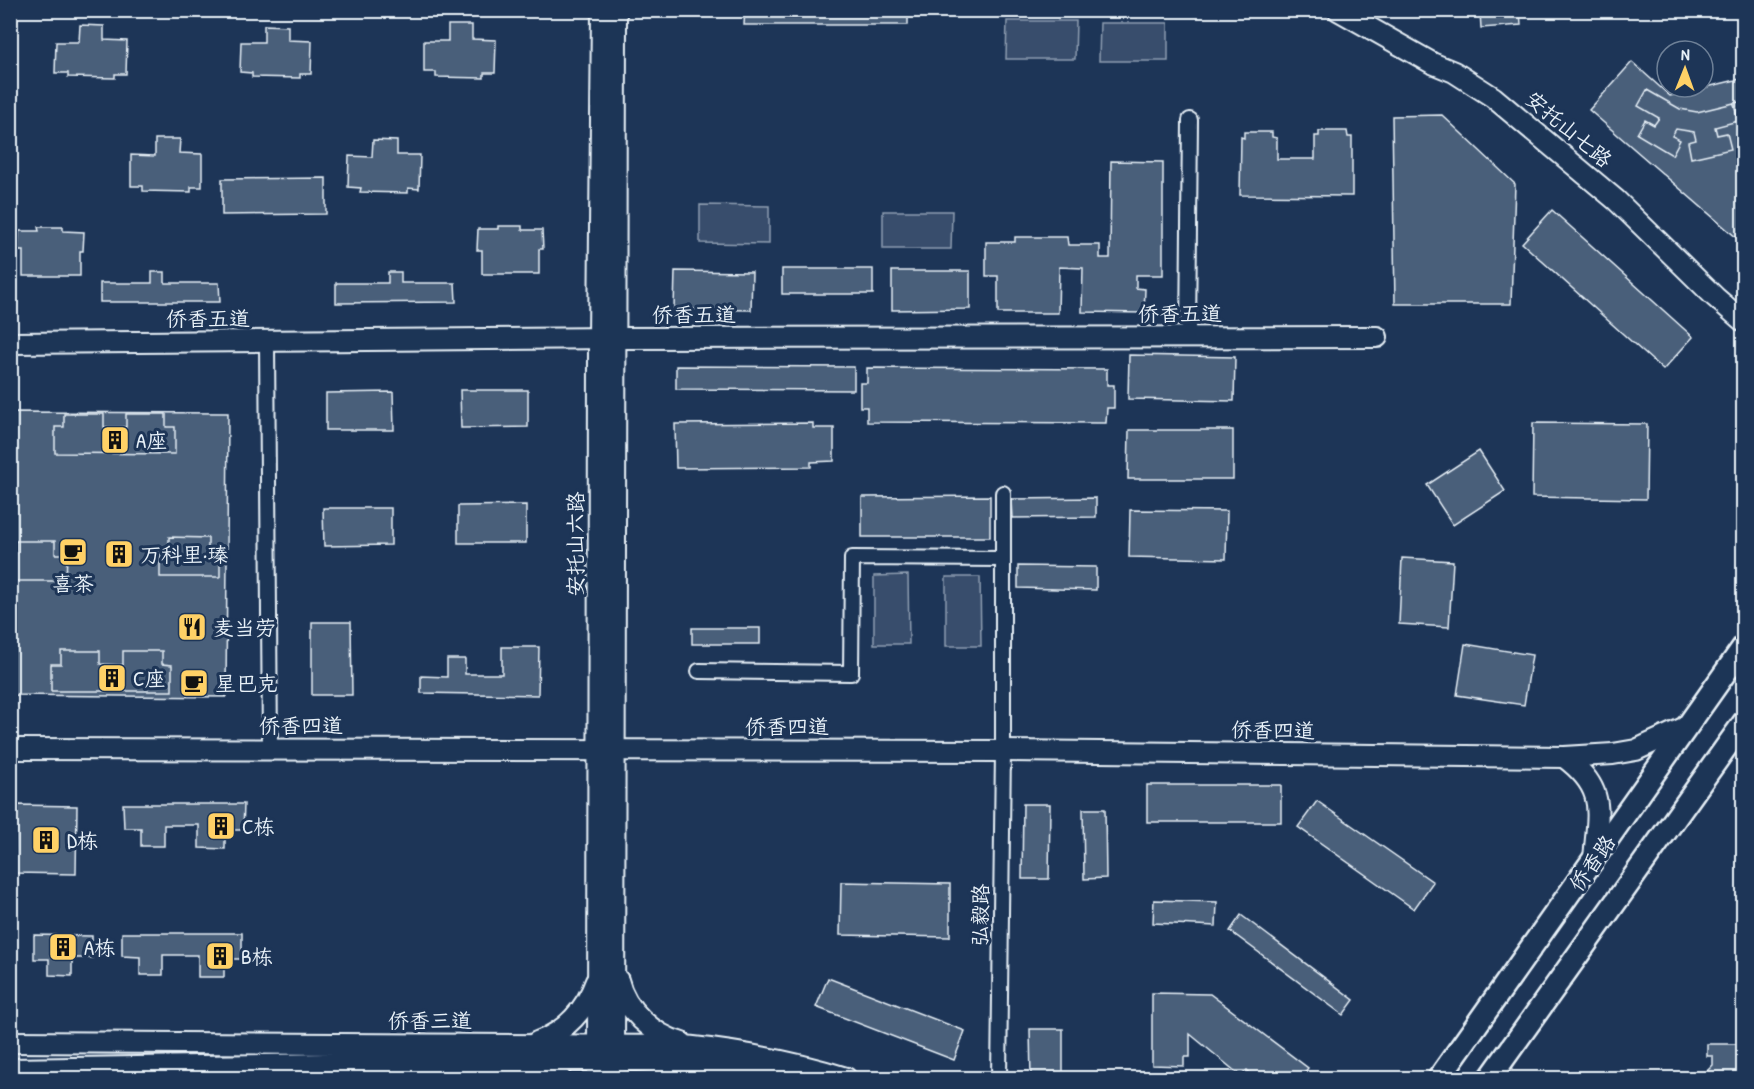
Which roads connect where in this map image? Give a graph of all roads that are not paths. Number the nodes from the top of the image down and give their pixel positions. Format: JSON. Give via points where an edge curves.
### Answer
{"nodes":[{"id":1,"x":602,"y":10,"type":"edge"},
{"id":2,"x":616,"y":10,"type":"edge"},
{"id":3,"x":1338,"y":10,"type":"edge"},
{"id":4,"x":1190,"y":120,"type":"dead end"},
{"id":5,"x":1743,"y":322,"type":"edge"},
{"id":6,"x":1188,"y":337,"type":"junction"},
{"id":7,"x":1377,"y":337,"type":"dead end"},
{"id":8,"x":607,"y":338,"type":"junction"},
{"id":9,"x":267,"y":342,"type":"junction"},
{"id":10,"x":10,"y":343,"type":"edge"},
{"id":11,"x":1003,"y":493,"type":"dead end"},
{"id":12,"x":1003,"y":559,"type":"junction"},
{"id":13,"x":1743,"y":646,"type":"edge"},
{"id":14,"x":699,"y":671,"type":"dead end"},
{"id":15,"x":1743,"y":722,"type":"edge"},
{"id":16,"x":1688,"y":726,"type":"junction"},
{"id":17,"x":10,"y":749,"type":"edge"},
{"id":18,"x":270,"y":749,"type":"junction"},
{"id":19,"x":606,"y":750,"type":"junction"},
{"id":20,"x":1003,"y":751,"type":"junction"},
{"id":21,"x":1564,"y":757,"type":"junction"},
{"id":22,"x":1594,"y":859,"type":"junction"},
{"id":23,"x":614,"y":955,"type":"junction"},
{"id":24,"x":598,"y":970,"type":"junction"},
{"id":25,"x":10,"y":1042,"type":"edge"},
{"id":26,"x":525,"y":1044,"type":"junction"},
{"id":27,"x":699,"y":1047,"type":"junction"},
{"id":28,"x":510,"y":1061,"type":"junction"},
{"id":29,"x":606,"y":1061,"type":"edge"},
{"id":30,"x":725,"y":1068,"type":"junction"},
{"id":31,"x":10,"y":1069,"type":"edge"},
{"id":32,"x":560,"y":1078,"type":"edge"},
{"id":33,"x":662,"y":1078,"type":"edge"},
{"id":34,"x":786,"y":1078,"type":"edge"},
{"id":35,"x":846,"y":1078,"type":"edge"},
{"id":36,"x":999,"y":1078,"type":"edge"},
{"id":37,"x":1439,"y":1078,"type":"edge"},
{"id":38,"x":1490,"y":1078,"type":"edge"}],
"edges":[{"from":1,"to":8,"type":"street","name":"安托山六路"},
{"from":2,"to":8,"type":"street","name":"安托山六路"},
{"from":3,"to":5,"type":"street","name":"安托山七路","via":[[1493,97],[1616,200]]},
{"from":4,"to":6,"type":"street"},
{"from":6,"to":7,"type":"street","name":"侨香五道"},
{"from":6,"to":8,"type":"street","name":"侨香五道"},
{"from":8,"to":9,"type":"street","name":"侨香五道"},
{"from":8,"to":19,"type":"street","name":"安托山六路"},
{"from":9,"to":10,"type":"street","name":"侨香五道"},
{"from":9,"to":18,"type":"street"},
{"from":11,"to":12,"type":"street","name":"弘毅路"},
{"from":12,"to":14,"type":"street","via":[[852,558],[851,673]]},
{"from":12,"to":20,"type":"street","name":"弘毅路"},
{"from":13,"to":16,"type":"main road","name":"侨香路"},
{"from":15,"to":38,"type":"main road","name":"侨香路"},
{"from":16,"to":21,"type":"street","name":"侨香四道","via":[[1636,750]]},
{"from":16,"to":22,"type":"main road","name":"侨香路"},
{"from":17,"to":18,"type":"street","name":"侨香四道"},
{"from":18,"to":19,"type":"street","name":"侨香四道"},
{"from":19,"to":20,"type":"street","name":"侨香四道"},
{"from":19,"to":23,"type":"street","name":"安托山六路"},
{"from":19,"to":24,"type":"street","name":"安托山六路"},
{"from":20,"to":21,"type":"street","name":"侨香四道"},
{"from":20,"to":36,"type":"street","name":"弘毅路"},
{"from":21,"to":22,"type":"street","via":[[1581,770],[1597,800]]},
{"from":22,"to":37,"type":"main road","name":"侨香路"},
{"from":23,"to":27,"type":"street","via":[[623,996],[634,1012],[677,1042]]},
{"from":23,"to":29,"type":"street","name":"安托山六路"},
{"from":24,"to":26,"type":"street","via":[[592,993],[573,1019],[546,1039]]},
{"from":24,"to":29,"type":"street","name":"安托山六路"},
{"from":25,"to":26,"type":"street","name":"侨香三道"},
{"from":26,"to":29,"type":"street","name":"侨香三道"},
{"from":27,"to":29,"type":"street","name":"侨香三道"},
{"from":27,"to":35,"type":"street","name":"侨香三道","via":[[777,1059]]},
{"from":28,"to":29,"type":"street","name":"侨香三道"},
{"from":28,"to":31,"type":"street","name":"侨香三道"},
{"from":28,"to":32,"type":"street","via":[[533,1065]]},
{"from":29,"to":30,"type":"street","name":"侨香三道","via":[[677,1062]]},
{"from":30,"to":33,"type":"street","via":[[689,1070]]},
{"from":30,"to":34,"type":"street","name":"侨香三道"}]}
